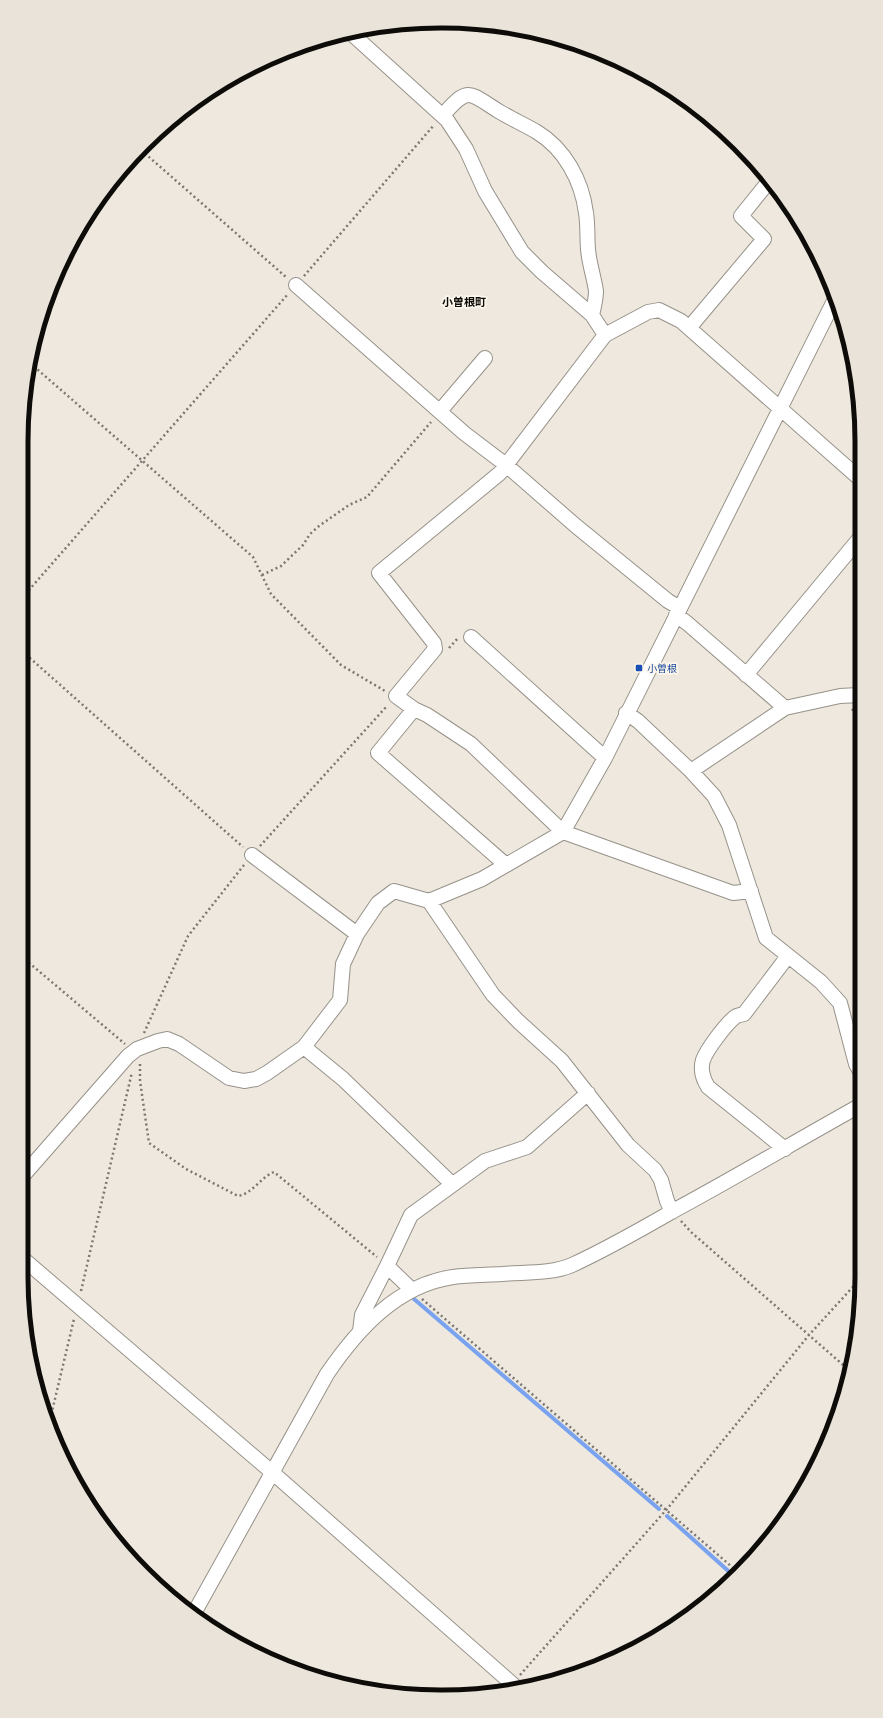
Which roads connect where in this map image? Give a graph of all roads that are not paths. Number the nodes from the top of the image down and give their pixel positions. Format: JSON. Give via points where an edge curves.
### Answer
{"nodes":[{"id":1,"x":355,"y":37,"type":"edge"},
{"id":2,"x":443,"y":115,"type":"junction"},
{"id":3,"x":766,"y":185,"type":"edge"},
{"id":4,"x":296,"y":285,"type":"road end"},
{"id":5,"x":832,"y":305,"type":"edge"},
{"id":6,"x":592,"y":315,"type":"junction"},
{"id":7,"x":689,"y":328,"type":"junction"},
{"id":8,"x":605,"y":335,"type":"junction"},
{"id":9,"x":485,"y":358,"type":"dead end"},
{"id":10,"x":779,"y":408,"type":"junction"},
{"id":11,"x":440,"y":411,"type":"junction"},
{"id":12,"x":506,"y":465,"type":"junction"},
{"id":13,"x":855,"y":474,"type":"edge"},
{"id":14,"x":855,"y":543,"type":"edge"},
{"id":15,"x":678,"y":612,"type":"junction"},
{"id":16,"x":471,"y":637,"type":"road end"},
{"id":17,"x":746,"y":675,"type":"junction"},
{"id":18,"x":855,"y":695,"type":"edge"},
{"id":19,"x":785,"y":708,"type":"junction"},
{"id":20,"x":414,"y":709,"type":"junction"},
{"id":21,"x":626,"y":713,"type":"junction"},
{"id":22,"x":605,"y":758,"type":"junction"},
{"id":23,"x":691,"y":771,"type":"junction"},
{"id":24,"x":563,"y":832,"type":"junction"},
{"id":25,"x":252,"y":855,"type":"road end"},
{"id":26,"x":506,"y":865,"type":"junction"},
{"id":27,"x":751,"y":891,"type":"junction"},
{"id":28,"x":429,"y":901,"type":"junction"},
{"id":29,"x":356,"y":934,"type":"junction"},
{"id":30,"x":788,"y":956,"type":"junction"},
{"id":31,"x":304,"y":1047,"type":"junction"},
{"id":32,"x":855,"y":1060,"type":"edge"},
{"id":33,"x":588,"y":1093,"type":"junction"},
{"id":34,"x":855,"y":1107,"type":"edge"},
{"id":35,"x":785,"y":1149,"type":"junction"},
{"id":36,"x":28,"y":1170,"type":"edge"},
{"id":37,"x":452,"y":1184,"type":"junction"},
{"id":38,"x":672,"y":1212,"type":"junction"},
{"id":39,"x":28,"y":1263,"type":"edge"},
{"id":40,"x":387,"y":1266,"type":"junction"},
{"id":41,"x":412,"y":1290,"type":"junction"},
{"id":42,"x":360,"y":1331,"type":"junction"},
{"id":43,"x":273,"y":1473,"type":"junction"},
{"id":44,"x":196,"y":1609,"type":"edge"},
{"id":45,"x":511,"y":1684,"type":"edge"}],
"edges":[{"from":1,"to":2,"type":"street"},
{"from":2,"to":6,"type":"street","via":[[466,149],[484,191],[522,252]]},
{"from":2,"to":6,"type":"street","via":[[458,98],[465,94],[474,96],[538,132],[566,159],[581,191],[586,212],[588,250],[596,292]]},
{"from":3,"to":7,"type":"street","via":[[741,216],[764,239]]},
{"from":4,"to":11,"type":"street"},
{"from":5,"to":10,"type":"street"},
{"from":6,"to":8,"type":"street"},
{"from":7,"to":8,"type":"street","via":[[672,315],[659,310],[648,312]]},
{"from":7,"to":10,"type":"street"},
{"from":8,"to":12,"type":"street"},
{"from":9,"to":11,"type":"street"},
{"from":10,"to":13,"type":"street"},
{"from":10,"to":15,"type":"street"},
{"from":11,"to":12,"type":"street"},
{"from":12,"to":15,"type":"street"},
{"from":12,"to":20,"type":"street","via":[[459,508],[379,573],[434,643],[435,649],[396,696]]},
{"from":14,"to":17,"type":"street"},
{"from":15,"to":17,"type":"street"},
{"from":15,"to":21,"type":"street"},
{"from":16,"to":22,"type":"street"},
{"from":17,"to":19,"type":"street"},
{"from":18,"to":19,"type":"street"},
{"from":19,"to":23,"type":"street"},
{"from":20,"to":24,"type":"street","via":[[471,744]]},
{"from":20,"to":26,"type":"street","via":[[378,753]]},
{"from":21,"to":22,"type":"street"},
{"from":21,"to":23,"type":"street","via":[[638,721]]},
{"from":22,"to":24,"type":"street"},
{"from":23,"to":27,"type":"street","via":[[722,808]]},
{"from":24,"to":26,"type":"street"},
{"from":24,"to":27,"type":"street","via":[[733,894]]},
{"from":25,"to":29,"type":"street"},
{"from":26,"to":28,"type":"street","via":[[482,879]]},
{"from":27,"to":30,"type":"street","via":[[766,938]]},
{"from":28,"to":29,"type":"street","via":[[394,891],[378,903]]},
{"from":28,"to":33,"type":"street","via":[[493,995],[562,1061]]},
{"from":29,"to":31,"type":"street","via":[[343,964],[340,1000]]},
{"from":30,"to":32,"type":"street","via":[[821,982],[840,1003]]},
{"from":30,"to":35,"type":"street","via":[[744,1014],[736,1016],[713,1042],[702,1068],[703,1079],[708,1087]]},
{"from":31,"to":36,"type":"street","via":[[267,1073],[256,1079],[244,1081],[229,1078],[179,1044],[167,1040],[158,1040],[137,1049],[128,1056]]},
{"from":31,"to":37,"type":"street","via":[[343,1079]]},
{"from":33,"to":37,"type":"street","via":[[527,1147],[485,1161]]},
{"from":33,"to":38,"type":"street","via":[[628,1145],[655,1170]]},
{"from":34,"to":35,"type":"street"},
{"from":35,"to":38,"type":"street"},
{"from":37,"to":40,"type":"street","via":[[410,1215]]},
{"from":38,"to":41,"type":"street","via":[[570,1266],[549,1271],[452,1277]]},
{"from":39,"to":43,"type":"street"},
{"from":40,"to":41,"type":"street"},
{"from":40,"to":42,"type":"street","via":[[362,1315]]},
{"from":41,"to":42,"type":"street","via":[[385,1308]]},
{"from":42,"to":43,"type":"street","via":[[344,1348],[327,1374]]},
{"from":43,"to":44,"type":"street"},
{"from":43,"to":45,"type":"street"}]}
